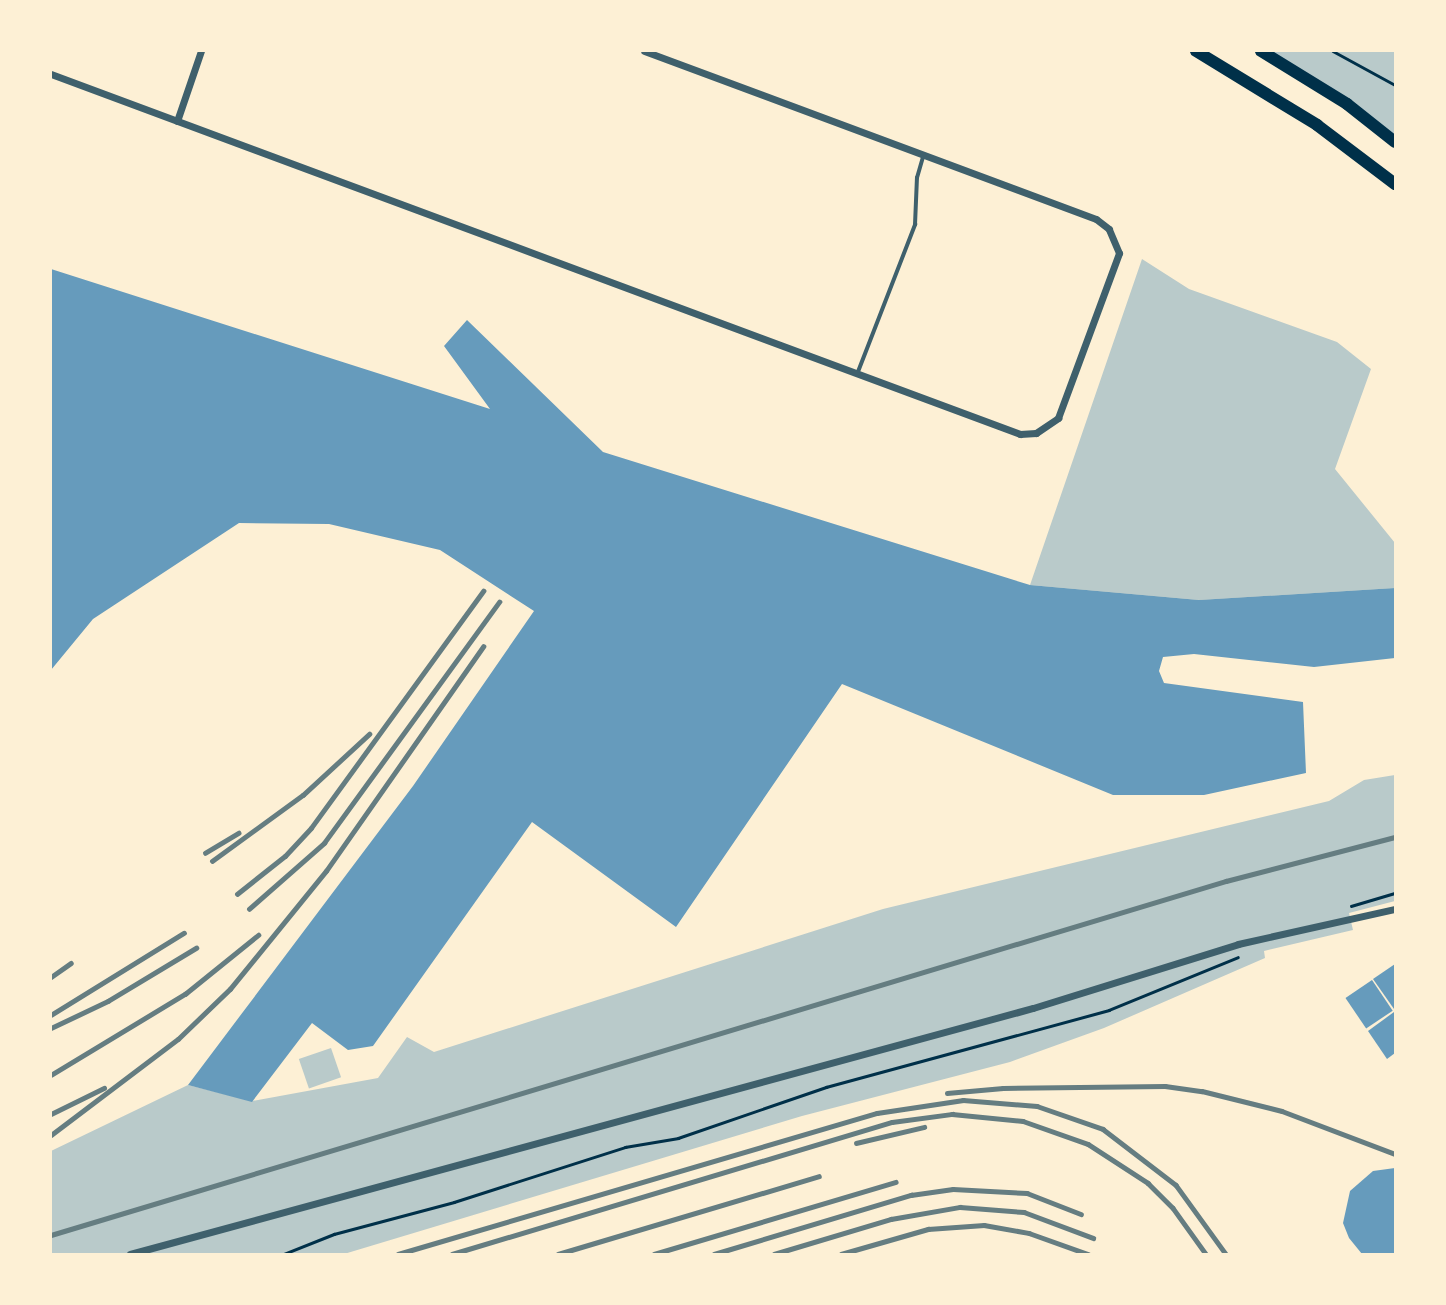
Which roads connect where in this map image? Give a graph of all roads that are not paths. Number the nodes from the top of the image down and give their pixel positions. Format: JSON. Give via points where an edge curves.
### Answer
{"nodes":[{"id":1,"x":201,"y":51,"type":"edge"},
{"id":2,"x":644,"y":51,"type":"edge"},
{"id":3,"x":1196,"y":51,"type":"edge"},
{"id":4,"x":1261,"y":51,"type":"edge"},
{"id":5,"x":51,"y":74,"type":"edge"},
{"id":6,"x":177,"y":121,"type":"junction"},
{"id":7,"x":1395,"y":142,"type":"edge"},
{"id":8,"x":924,"y":155,"type":"junction"},
{"id":9,"x":1395,"y":184,"type":"edge"},
{"id":10,"x":857,"y":374,"type":"junction"},
{"id":11,"x":1395,"y":909,"type":"edge"},
{"id":12,"x":130,"y":1254,"type":"edge"}],
"edges":[{"from":1,"to":6,"type":"street"},
{"from":2,"to":8,"type":"street"},
{"from":3,"to":9,"type":"highway","via":[[1317,125]]},
{"from":4,"to":7,"type":"highway","via":[[1347,104]]},
{"from":5,"to":6,"type":"street"},
{"from":6,"to":10,"type":"street"},
{"from":8,"to":10,"type":"lane","via":[[917,178],[915,225]]},
{"from":8,"to":10,"type":"street","via":[[1096,219],[1110,229],[1117,244],[1116,262],[1058,418],[1037,433],[1020,434]]},
{"from":11,"to":12,"type":"street","via":[[1238,944],[1033,1008]]}]}
